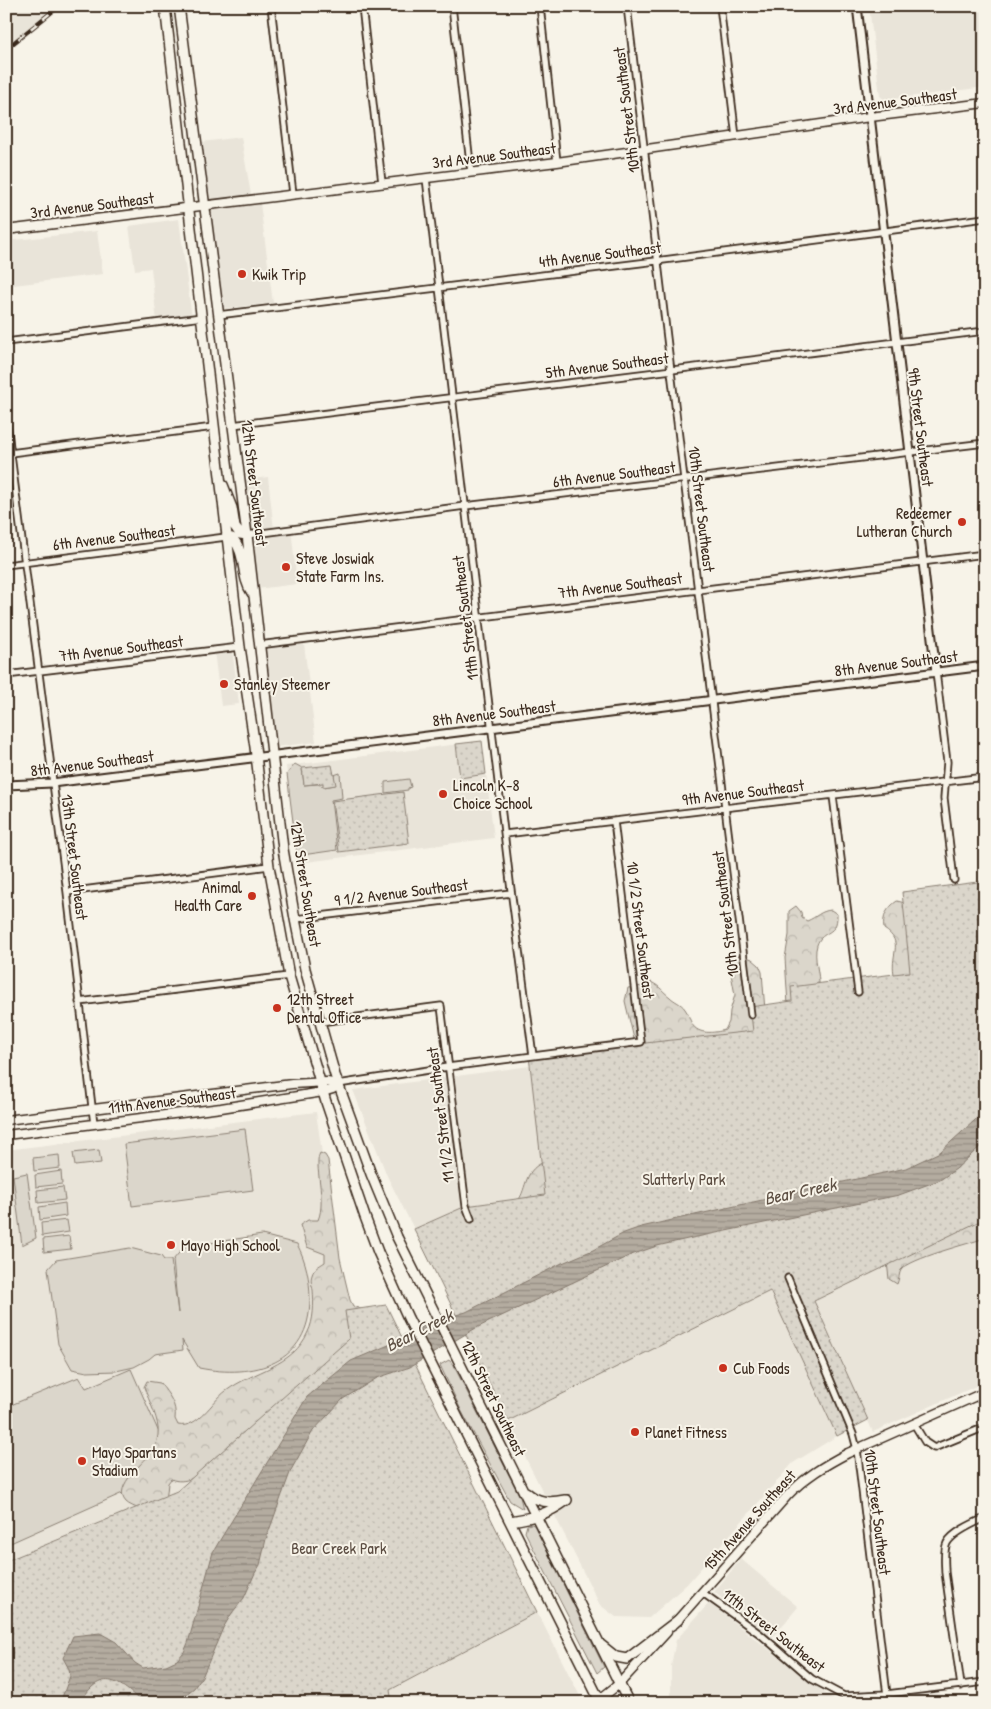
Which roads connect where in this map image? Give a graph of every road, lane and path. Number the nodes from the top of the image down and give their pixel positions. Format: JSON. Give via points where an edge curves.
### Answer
{"nodes":[{"id":1,"x":165,"y":6,"type":"edge"},
{"id":2,"x":179,"y":6,"type":"edge"},
{"id":3,"x":271,"y":6,"type":"edge"},
{"id":4,"x":362,"y":6,"type":"edge"},
{"id":5,"x":452,"y":6,"type":"edge"},
{"id":6,"x":540,"y":6,"type":"edge"},
{"id":7,"x":627,"y":6,"type":"edge"},
{"id":8,"x":720,"y":6,"type":"edge"},
{"id":9,"x":857,"y":6,"type":"edge"},
{"id":10,"x":985,"y":104,"type":"edge"},
{"id":11,"x":870,"y":117,"type":"junction"},
{"id":12,"x":736,"y":137,"type":"junction"},
{"id":13,"x":644,"y":150,"type":"junction"},
{"id":14,"x":557,"y":162,"type":"junction"},
{"id":15,"x":471,"y":172,"type":"junction"},
{"id":16,"x":426,"y":178,"type":"junction"},
{"id":17,"x":382,"y":183,"type":"junction"},
{"id":18,"x":293,"y":194,"type":"junction"},
{"id":19,"x":205,"y":205,"type":"junction"},
{"id":20,"x":189,"y":207,"type":"junction"},
{"id":21,"x":985,"y":218,"type":"edge"},
{"id":22,"x":6,"y":230,"type":"edge"},
{"id":23,"x":884,"y":230,"type":"junction"},
{"id":24,"x":658,"y":261,"type":"junction"},
{"id":25,"x":438,"y":288,"type":"junction"},
{"id":26,"x":218,"y":315,"type":"junction"},
{"id":27,"x":202,"y":317,"type":"junction"},
{"id":28,"x":985,"y":331,"type":"edge"},
{"id":29,"x":6,"y":342,"type":"edge"},
{"id":30,"x":896,"y":343,"type":"junction"},
{"id":31,"x":671,"y":371,"type":"junction"},
{"id":32,"x":452,"y":397,"type":"junction"},
{"id":33,"x":6,"y":416,"type":"edge"},
{"id":34,"x":232,"y":425,"type":"junction"},
{"id":35,"x":214,"y":427,"type":"junction"},
{"id":36,"x":985,"y":443,"type":"edge"},
{"id":37,"x":910,"y":452,"type":"junction"},
{"id":38,"x":10,"y":453,"type":"junction"},
{"id":39,"x":219,"y":478,"type":"junction"},
{"id":40,"x":684,"y":479,"type":"junction"},
{"id":41,"x":465,"y":506,"type":"junction"},
{"id":42,"x":247,"y":534,"type":"junction"},
{"id":43,"x":226,"y":538,"type":"junction"},
{"id":44,"x":985,"y":554,"type":"edge"},
{"id":45,"x":924,"y":561,"type":"junction"},
{"id":46,"x":24,"y":563,"type":"junction"},
{"id":47,"x":6,"y":565,"type":"edge"},
{"id":48,"x":698,"y":589,"type":"junction"},
{"id":49,"x":254,"y":595,"type":"junction"},
{"id":50,"x":479,"y":617,"type":"junction"},
{"id":51,"x":259,"y":645,"type":"junction"},
{"id":52,"x":240,"y":647,"type":"junction"},
{"id":53,"x":985,"y":666,"type":"edge"},
{"id":54,"x":38,"y":672,"type":"junction"},
{"id":55,"x":936,"y":672,"type":"junction"},
{"id":56,"x":6,"y":675,"type":"edge"},
{"id":57,"x":712,"y":699,"type":"junction"},
{"id":58,"x":492,"y":728,"type":"junction"},
{"id":59,"x":272,"y":755,"type":"junction"},
{"id":60,"x":256,"y":757,"type":"junction"},
{"id":61,"x":985,"y":776,"type":"edge"},
{"id":62,"x":945,"y":781,"type":"junction"},
{"id":63,"x":52,"y":783,"type":"junction"},
{"id":64,"x":6,"y":785,"type":"edge"},
{"id":65,"x":833,"y":796,"type":"junction"},
{"id":66,"x":726,"y":808,"type":"junction"},
{"id":67,"x":614,"y":821,"type":"junction"},
{"id":68,"x":505,"y":834,"type":"junction"},
{"id":69,"x":269,"y":866,"type":"junction"},
{"id":70,"x":954,"y":880,"type":"dead end"},
{"id":71,"x":67,"y":892,"type":"junction"},
{"id":72,"x":512,"y":893,"type":"junction"},
{"id":73,"x":295,"y":919,"type":"junction"},
{"id":74,"x":289,"y":976,"type":"junction"},
{"id":75,"x":858,"y":992,"type":"dead end"},
{"id":76,"x":79,"y":1002,"type":"junction"},
{"id":77,"x":751,"y":1015,"type":"dead end"},
{"id":78,"x":320,"y":1022,"type":"junction"},
{"id":79,"x":641,"y":1042,"type":"joint"},
{"id":80,"x":533,"y":1056,"type":"junction"},
{"id":81,"x":448,"y":1067,"type":"junction"},
{"id":82,"x":320,"y":1083,"type":"junction"},
{"id":83,"x":338,"y":1084,"type":"junction"},
{"id":84,"x":323,"y":1092,"type":"junction"},
{"id":85,"x":92,"y":1109,"type":"junction"},
{"id":86,"x":6,"y":1120,"type":"edge"},
{"id":87,"x":94,"y":1124,"type":"junction"},
{"id":88,"x":6,"y":1136,"type":"edge"},
{"id":89,"x":471,"y":1219,"type":"dead end"},
{"id":90,"x":788,"y":1278,"type":"dead end"},
{"id":91,"x":985,"y":1392,"type":"edge"},
{"id":92,"x":914,"y":1424,"type":"junction"},
{"id":93,"x":985,"y":1427,"type":"edge"},
{"id":94,"x":857,"y":1449,"type":"junction"},
{"id":95,"x":522,"y":1489,"type":"junction"},
{"id":96,"x":536,"y":1517,"type":"junction"},
{"id":97,"x":985,"y":1518,"type":"edge"},
{"id":98,"x":510,"y":1521,"type":"junction"},
{"id":99,"x":703,"y":1593,"type":"junction"},
{"id":100,"x":678,"y":1620,"type":"junction"},
{"id":101,"x":599,"y":1643,"type":"junction"},
{"id":102,"x":985,"y":1682,"type":"edge"},
{"id":103,"x":619,"y":1684,"type":"junction"},
{"id":104,"x":961,"y":1686,"type":"junction"},
{"id":105,"x":887,"y":1694,"type":"junction"},
{"id":106,"x":598,"y":1702,"type":"edge"},
{"id":107,"x":628,"y":1703,"type":"edge"},
{"id":108,"x":888,"y":1703,"type":"edge"}],
"edges":[{"from":1,"to":20,"type":"main road","name":"12th Street Southeast"},
{"from":2,"to":19,"type":"main road","name":"12th Street Southeast"},
{"from":3,"to":18,"type":"street"},
{"from":4,"to":17,"type":"street"},
{"from":5,"to":15,"type":"street"},
{"from":6,"to":14,"type":"street"},
{"from":7,"to":13,"type":"street","name":"10th Street Southeast"},
{"from":8,"to":12,"type":"street"},
{"from":9,"to":11,"type":"street","name":"9th Street Southeast"},
{"from":10,"to":11,"type":"main road","name":"3rd Avenue Southeast"},
{"from":11,"to":12,"type":"main road","name":"3rd Avenue Southeast"},
{"from":11,"to":23,"type":"street","name":"9th Street Southeast"},
{"from":12,"to":13,"type":"main road","name":"3rd Avenue Southeast"},
{"from":13,"to":14,"type":"main road","name":"3rd Avenue Southeast"},
{"from":13,"to":24,"type":"street","name":"10th Street Southeast"},
{"from":14,"to":15,"type":"main road","name":"3rd Avenue Southeast"},
{"from":15,"to":16,"type":"main road","name":"3rd Avenue Southeast"},
{"from":16,"to":17,"type":"main road","name":"3rd Avenue Southeast"},
{"from":16,"to":25,"type":"street","name":"11th Street Southeast"},
{"from":17,"to":18,"type":"main road","name":"3rd Avenue Southeast"},
{"from":18,"to":19,"type":"main road","name":"3rd Avenue Southeast"},
{"from":19,"to":20,"type":"main road","name":"3rd Avenue Southeast"},
{"from":19,"to":26,"type":"main road","name":"12th Street Southeast"},
{"from":20,"to":22,"type":"main road","name":"3rd Avenue Southeast"},
{"from":20,"to":27,"type":"main road","name":"12th Street Southeast"},
{"from":21,"to":23,"type":"street","name":"4th Avenue Southeast"},
{"from":23,"to":24,"type":"street","name":"4th Avenue Southeast"},
{"from":23,"to":30,"type":"street","name":"9th Street Southeast"},
{"from":24,"to":25,"type":"street","name":"4th Avenue Southeast"},
{"from":24,"to":31,"type":"street","name":"10th Street Southeast"},
{"from":25,"to":26,"type":"street","name":"4th Avenue Southeast"},
{"from":25,"to":32,"type":"street","name":"11th Street Southeast"},
{"from":26,"to":34,"type":"main road","name":"12th Street Southeast"},
{"from":27,"to":29,"type":"street"},
{"from":27,"to":35,"type":"main road","name":"12th Street Southeast"},
{"from":28,"to":30,"type":"street","name":"5th Avenue Southeast"},
{"from":30,"to":31,"type":"street","name":"5th Avenue Southeast"},
{"from":30,"to":37,"type":"street","name":"9th Street Southeast"},
{"from":31,"to":32,"type":"street","name":"5th Avenue Southeast"},
{"from":31,"to":40,"type":"street","name":"10th Street Southeast"},
{"from":32,"to":34,"type":"street","name":"5th Avenue Southeast"},
{"from":32,"to":41,"type":"street","name":"11th Street Southeast"},
{"from":33,"to":38,"type":"street","name":"13th Street Southeast"},
{"from":34,"to":42,"type":"main road","name":"12th Street Southeast"},
{"from":35,"to":38,"type":"street"},
{"from":35,"to":39,"type":"main road","name":"12th Street Southeast"},
{"from":36,"to":37,"type":"street","name":"6th Avenue Southeast"},
{"from":37,"to":40,"type":"street","name":"6th Avenue Southeast"},
{"from":37,"to":45,"type":"street","name":"9th Street Southeast"},
{"from":38,"to":46,"type":"street","name":"13th Street Southeast"},
{"from":39,"to":42,"type":"main road","via":[[228,495],[235,527],[240,534]]},
{"from":39,"to":43,"type":"main road","name":"12th Street Southeast"},
{"from":40,"to":41,"type":"street","name":"6th Avenue Southeast"},
{"from":40,"to":48,"type":"street","name":"10th Street Southeast"},
{"from":41,"to":42,"type":"street","name":"6th Avenue Southeast"},
{"from":41,"to":50,"type":"street","name":"11th Street Southeast"},
{"from":42,"to":49,"type":"main road","name":"12th Street Southeast"},
{"from":43,"to":46,"type":"street","name":"6th Avenue Southeast"},
{"from":43,"to":49,"type":"main road","via":[[232,538],[239,546],[247,586]]},
{"from":43,"to":52,"type":"main road","name":"12th Street Southeast"},
{"from":44,"to":45,"type":"street","name":"7th Avenue Southeast"},
{"from":45,"to":48,"type":"street","name":"7th Avenue Southeast"},
{"from":45,"to":55,"type":"street","name":"9th Street Southeast"},
{"from":46,"to":47,"type":"street","name":"6th Avenue Southeast"},
{"from":46,"to":54,"type":"street","name":"13th Street Southeast"},
{"from":48,"to":50,"type":"street","name":"7th Avenue Southeast"},
{"from":48,"to":57,"type":"street","name":"10th Street Southeast"},
{"from":49,"to":51,"type":"main road","name":"12th Street Southeast"},
{"from":50,"to":51,"type":"street","name":"7th Avenue Southeast"},
{"from":50,"to":58,"type":"street","name":"11th Street Southeast"},
{"from":51,"to":59,"type":"main road","name":"12th Street Southeast"},
{"from":52,"to":54,"type":"street","name":"7th Avenue Southeast"},
{"from":52,"to":60,"type":"main road","name":"12th Street Southeast"},
{"from":53,"to":55,"type":"street","name":"8th Avenue Southeast"},
{"from":54,"to":56,"type":"street","name":"7th Avenue Southeast"},
{"from":54,"to":63,"type":"street","name":"13th Street Southeast"},
{"from":55,"to":57,"type":"street","name":"8th Avenue Southeast"},
{"from":55,"to":62,"type":"street","name":"9th Street Southeast","via":[[947,762]]},
{"from":57,"to":58,"type":"street","name":"8th Avenue Southeast"},
{"from":57,"to":66,"type":"street","name":"10th Street Southeast"},
{"from":58,"to":59,"type":"street","name":"8th Avenue Southeast"},
{"from":58,"to":68,"type":"street","name":"11th Street Southeast"},
{"from":59,"to":60,"type":"street","name":"8th Avenue Southeast"},
{"from":59,"to":73,"type":"main road","name":"12th Street Southeast"},
{"from":60,"to":63,"type":"street","name":"8th Avenue Southeast"},
{"from":60,"to":69,"type":"main road","name":"12th Street Southeast"},
{"from":61,"to":62,"type":"street","name":"9th Avenue Southeast"},
{"from":62,"to":65,"type":"street","name":"9th Avenue Southeast"},
{"from":62,"to":70,"type":"street","name":"9th Street Southeast","via":[[944,798]]},
{"from":63,"to":64,"type":"street","name":"8th Avenue Southeast"},
{"from":63,"to":71,"type":"street","name":"13th Street Southeast"},
{"from":65,"to":66,"type":"street","name":"9th Avenue Southeast"},
{"from":65,"to":75,"type":"street"},
{"from":66,"to":67,"type":"street","name":"9th Avenue Southeast"},
{"from":66,"to":77,"type":"street","name":"10th Street Southeast"},
{"from":67,"to":68,"type":"street","name":"9th Avenue Southeast"},
{"from":67,"to":79,"type":"street","name":"10 1/2 Street Southeast"},
{"from":68,"to":72,"type":"street","name":"11th Street Southeast"},
{"from":69,"to":71,"type":"street"},
{"from":69,"to":74,"type":"main road","name":"12th Street Southeast"},
{"from":71,"to":76,"type":"street","name":"13th Street Southeast"},
{"from":72,"to":73,"type":"street","name":"9 1/2 Avenue Southeast"},
{"from":72,"to":80,"type":"street","name":"11th Street Southeast"},
{"from":73,"to":78,"type":"main road","name":"12th Street Southeast"},
{"from":74,"to":76,"type":"street"},
{"from":74,"to":82,"type":"main road","name":"12th Street Southeast"},
{"from":76,"to":85,"type":"street","name":"13th Street Southeast"},
{"from":78,"to":81,"type":"street","name":"11 1/2 Street Southeast","via":[[441,1006]]},
{"from":78,"to":83,"type":"main road","name":"12th Street Southeast"},
{"from":79,"to":80,"type":"street","name":"11th Avenue Southeast"},
{"from":80,"to":81,"type":"street","name":"11th Avenue Southeast"},
{"from":81,"to":83,"type":"street","name":"11th Avenue Southeast"},
{"from":81,"to":89,"type":"street","name":"11 1/2 Street Southeast","via":[[466,1206]]},
{"from":82,"to":83,"type":"main road","name":"11th Avenue Southeast"},
{"from":82,"to":84,"type":"main road","name":"12th Street Southeast"},
{"from":82,"to":85,"type":"main road","name":"11th Avenue Southeast"},
{"from":83,"to":84,"type":"main road","name":"11th Avenue Southeast"},
{"from":83,"to":95,"type":"main road","name":"12th Street Southeast","via":[[397,1237]]},
{"from":84,"to":87,"type":"main road","name":"11th Avenue Southeast"},
{"from":84,"to":98,"type":"main road","name":"12th Street Southeast","via":[[378,1252]]},
{"from":85,"to":86,"type":"main road","name":"11th Avenue Southeast"},
{"from":85,"to":87,"type":"street","name":"13th Street Southeast"},
{"from":87,"to":88,"type":"main road","name":"11th Avenue Southeast"},
{"from":90,"to":94,"type":"street","name":"10th Street Southeast"},
{"from":91,"to":92,"type":"main road","name":"15th Avenue Southeast"},
{"from":92,"to":93,"type":"street","via":[[924,1442],[934,1448]]},
{"from":92,"to":94,"type":"main road","name":"15th Avenue Southeast"},
{"from":94,"to":99,"type":"main road","name":"15th Avenue Southeast","via":[[821,1467],[798,1484]]},
{"from":94,"to":105,"type":"street","name":"10th Street Southeast"},
{"from":95,"to":96,"type":"main road","name":"12th Street Southeast"},
{"from":95,"to":96,"type":"main road","via":[[539,1501],[567,1500]]},
{"from":96,"to":98,"type":"main road"},
{"from":96,"to":101,"type":"main road","name":"12th Street Southeast"},
{"from":97,"to":104,"type":"street","via":[[947,1543],[945,1555]]},
{"from":98,"to":106,"type":"main road","name":"12th Street Southeast"},
{"from":99,"to":100,"type":"main road","name":"15th Avenue Southeast"},
{"from":99,"to":105,"type":"street","name":"11th Street Southeast","via":[[760,1634],[812,1679],[844,1696]]},
{"from":100,"to":101,"type":"main road","via":[[626,1658],[616,1657]]},
{"from":100,"to":103,"type":"main road","name":"15th Avenue Southeast"},
{"from":101,"to":103,"type":"main road","name":"12th Street Southeast"},
{"from":102,"to":104,"type":"street","name":"11th Street Southeast"},
{"from":103,"to":106,"type":"main road","name":"15th Avenue Southeast"},
{"from":103,"to":107,"type":"main road","name":"12th Street Southeast"},
{"from":104,"to":105,"type":"street","name":"11th Street Southeast"},
{"from":105,"to":108,"type":"street","name":"10th Street Southeast"}]}
